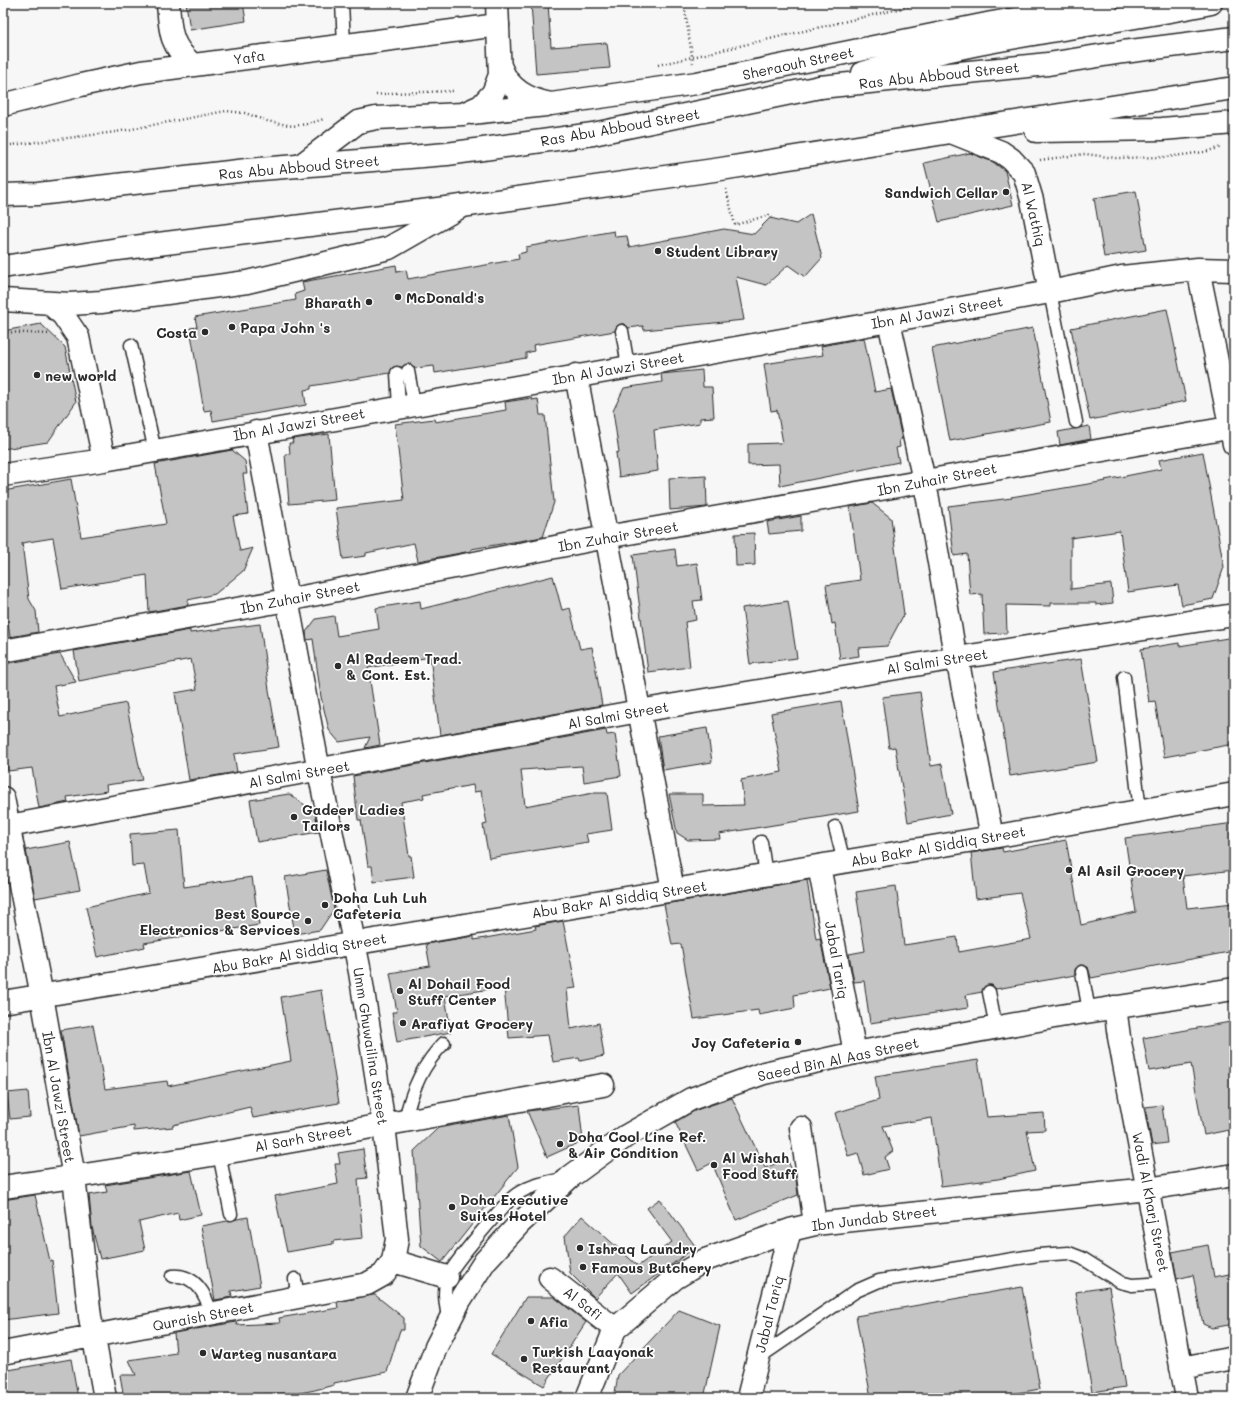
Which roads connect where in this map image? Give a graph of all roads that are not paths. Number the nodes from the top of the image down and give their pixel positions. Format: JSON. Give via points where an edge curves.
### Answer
{"nodes":[{"id":1,"x":168,"y":3,"type":"edge"},
{"id":2,"x":342,"y":3,"type":"edge"},
{"id":3,"x":497,"y":3,"type":"edge"},
{"id":4,"x":1107,"y":3,"type":"edge"},
{"id":5,"x":1210,"y":3,"type":"edge"},
{"id":6,"x":1173,"y":6,"type":"edge"},
{"id":7,"x":498,"y":25,"type":"junction"},
{"id":8,"x":1234,"y":38,"type":"edge"},
{"id":9,"x":344,"y":44,"type":"junction"},
{"id":10,"x":193,"y":65,"type":"junction"},
{"id":11,"x":501,"y":68,"type":"junction"},
{"id":12,"x":820,"y":87,"type":"junction"},
{"id":13,"x":1234,"y":88,"type":"edge"},
{"id":14,"x":551,"y":104,"type":"junction"},
{"id":15,"x":3,"y":105,"type":"edge"},
{"id":16,"x":463,"y":114,"type":"junction"},
{"id":17,"x":1234,"y":123,"type":"edge"},
{"id":18,"x":951,"y":132,"type":"junction"},
{"id":19,"x":300,"y":166,"type":"junction"},
{"id":20,"x":9,"y":197,"type":"edge"},
{"id":21,"x":462,"y":206,"type":"junction"},
{"id":22,"x":3,"y":267,"type":"edge"},
{"id":23,"x":1198,"y":269,"type":"junction"},
{"id":24,"x":1234,"y":270,"type":"edge"},
{"id":25,"x":1050,"y":292,"type":"junction"},
{"id":26,"x":3,"y":300,"type":"edge"},
{"id":27,"x":101,"y":302,"type":"junction"},
{"id":28,"x":49,"y":303,"type":"junction"},
{"id":29,"x":890,"y":321,"type":"junction"},
{"id":30,"x":622,"y":331,"type":"dead end"},
{"id":31,"x":78,"y":337,"type":"junction"},
{"id":32,"x":131,"y":345,"type":"dead end"},
{"id":33,"x":628,"y":366,"type":"junction"},
{"id":34,"x":402,"y":372,"type":"dead end"},
{"id":35,"x":576,"y":375,"type":"junction"},
{"id":36,"x":406,"y":405,"type":"junction"},
{"id":37,"x":1076,"y":422,"type":"dead end"},
{"id":38,"x":256,"y":432,"type":"junction"},
{"id":39,"x":1233,"y":433,"type":"edge"},
{"id":40,"x":155,"y":451,"type":"junction"},
{"id":41,"x":104,"y":460,"type":"junction"},
{"id":42,"x":3,"y":475,"type":"edge"},
{"id":43,"x":924,"y":481,"type":"junction"},
{"id":44,"x":606,"y":537,"type":"junction"},
{"id":45,"x":287,"y":600,"type":"junction"},
{"id":46,"x":1234,"y":615,"type":"edge"},
{"id":47,"x":3,"y":651,"type":"edge"},
{"id":48,"x":957,"y":658,"type":"junction"},
{"id":49,"x":1124,"y":677,"type":"dead end"},
{"id":50,"x":639,"y":711,"type":"junction"},
{"id":51,"x":319,"y":771,"type":"junction"},
{"id":52,"x":1234,"y":794,"type":"edge"},
{"id":53,"x":3,"y":798,"type":"edge"},
{"id":54,"x":1140,"y":811,"type":"junction"},
{"id":55,"x":6,"y":827,"type":"edge"},
{"id":56,"x":835,"y":827,"type":"dead end"},
{"id":57,"x":992,"y":837,"type":"junction"},
{"id":58,"x":761,"y":842,"type":"dead end"},
{"id":59,"x":844,"y":862,"type":"junction"},
{"id":60,"x":819,"y":866,"type":"junction"},
{"id":61,"x":766,"y":875,"type":"junction"},
{"id":62,"x":673,"y":890,"type":"junction"},
{"id":63,"x":354,"y":943,"type":"junction"},
{"id":64,"x":1082,"y":972,"type":"dead end"},
{"id":65,"x":1234,"y":988,"type":"edge"},
{"id":66,"x":989,"y":992,"type":"dead end"},
{"id":67,"x":42,"y":996,"type":"junction"},
{"id":68,"x":3,"y":1002,"type":"edge"},
{"id":69,"x":1115,"y":1007,"type":"junction"},
{"id":70,"x":1089,"y":1011,"type":"junction"},
{"id":71,"x":996,"y":1027,"type":"junction"},
{"id":72,"x":444,"y":1043,"type":"dead end"},
{"id":73,"x":855,"y":1053,"type":"junction"},
{"id":74,"x":603,"y":1085,"type":"dead end"},
{"id":75,"x":406,"y":1121,"type":"junction"},
{"id":76,"x":384,"y":1125,"type":"junction"},
{"id":77,"x":801,"y":1128,"type":"dead end"},
{"id":78,"x":218,"y":1153,"type":"junction"},
{"id":79,"x":1234,"y":1176,"type":"edge"},
{"id":80,"x":74,"y":1177,"type":"junction"},
{"id":81,"x":570,"y":1177,"type":"junction"},
{"id":82,"x":3,"y":1187,"type":"edge"},
{"id":83,"x":1148,"y":1189,"type":"junction"},
{"id":84,"x":231,"y":1214,"type":"dead end"},
{"id":85,"x":815,"y":1224,"type":"junction"},
{"id":86,"x":790,"y":1230,"type":"junction"},
{"id":87,"x":393,"y":1261,"type":"junction"},
{"id":88,"x":172,"y":1276,"type":"dead end"},
{"id":89,"x":447,"y":1277,"type":"junction"},
{"id":90,"x":550,"y":1278,"type":"dead end"},
{"id":91,"x":1166,"y":1283,"type":"junction"},
{"id":92,"x":211,"y":1314,"type":"junction"},
{"id":93,"x":449,"y":1322,"type":"junction"},
{"id":94,"x":615,"y":1328,"type":"junction"},
{"id":95,"x":93,"y":1336,"type":"junction"},
{"id":96,"x":3,"y":1352,"type":"edge"},
{"id":97,"x":758,"y":1358,"type":"junction"},
{"id":98,"x":1234,"y":1358,"type":"edge"},
{"id":99,"x":1181,"y":1368,"type":"junction"},
{"id":100,"x":752,"y":1397,"type":"edge"},
{"id":101,"x":105,"y":1398,"type":"edge"},
{"id":102,"x":417,"y":1398,"type":"edge"},
{"id":103,"x":587,"y":1398,"type":"edge"},
{"id":104,"x":1187,"y":1398,"type":"edge"}],
"edges":[{"from":1,"to":10,"type":"main road","via":[[171,34],[175,46]]},
{"from":2,"to":9,"type":"lane"},
{"from":3,"to":7,"type":"main road","name":"Sheraouh Street"},
{"from":4,"to":14,"type":"main road","name":"Sheraouh Street","via":[[992,23],[697,83]]},
{"from":5,"to":6,"type":"main road"},
{"from":6,"to":12,"type":"main road","via":[[945,51],[882,67]]},
{"from":7,"to":9,"type":"main road","name":"Yafa"},
{"from":7,"to":11,"type":"main road","name":"Sheraouh Street"},
{"from":8,"to":12,"type":"main road","name":"Ras Abu Abboud Street","via":[[1048,64]]},
{"from":9,"to":10,"type":"main road","name":"Yafa"},
{"from":10,"to":15,"type":"main road","name":"Yafa","via":[[141,72]]},
{"from":11,"to":14,"type":"main road","name":"Sheraouh Street","via":[[507,82],[518,92],[534,100]]},
{"from":11,"to":16,"type":"main road","name":"Sheraouh Street","via":[[499,81],[493,93],[480,106]]},
{"from":12,"to":19,"type":"main road","name":"Ras Abu Abboud Street","via":[[593,134],[447,154]]},
{"from":13,"to":18,"type":"main road"},
{"from":14,"to":16,"type":"main road"},
{"from":16,"to":19,"type":"main road","name":"Sheraouh Street","via":[[376,118],[358,122]]},
{"from":17,"to":18,"type":"main road","via":[[1162,129]]},
{"from":18,"to":21,"type":"main road","via":[[721,169]]},
{"from":18,"to":25,"type":"main road","name":"Al Wathiq","via":[[1001,152],[1019,166],[1030,192]]},
{"from":19,"to":20,"type":"main road","name":"Ras Abu Abboud Street"},
{"from":21,"to":22,"type":"main road","via":[[118,249]]},
{"from":21,"to":27,"type":"main road","via":[[389,248],[247,282]]},
{"from":23,"to":24,"type":"main road","name":"Ibn Al Jawzi Street"},
{"from":23,"to":25,"type":"main road","name":"Ibn Al Jawzi Street","via":[[1122,277]]},
{"from":23,"to":39,"type":"main road"},
{"from":25,"to":29,"type":"main road","name":"Ibn Al Jawzi Street"},
{"from":25,"to":37,"type":"lane"},
{"from":26,"to":28,"type":"main road"},
{"from":27,"to":28,"type":"main road"},
{"from":27,"to":31,"type":"main road"},
{"from":28,"to":31,"type":"main road","via":[[63,315]]},
{"from":29,"to":33,"type":"main road","name":"Ibn Al Jawzi Street"},
{"from":29,"to":43,"type":"main road"},
{"from":30,"to":33,"type":"lane"},
{"from":31,"to":41,"type":"main road"},
{"from":32,"to":40,"type":"lane"},
{"from":33,"to":35,"type":"main road","name":"Ibn Al Jawzi Street"},
{"from":34,"to":36,"type":"lane"},
{"from":35,"to":36,"type":"main road","name":"Ibn Al Jawzi Street"},
{"from":35,"to":44,"type":"main road"},
{"from":36,"to":38,"type":"main road","name":"Ibn Al Jawzi Street"},
{"from":38,"to":40,"type":"main road","name":"Ibn Al Jawzi Street"},
{"from":38,"to":45,"type":"main road","name":"Umm Ghuwailina Street"},
{"from":39,"to":43,"type":"main road","name":"Ibn Zuhair Street"},
{"from":40,"to":41,"type":"main road","name":"Ibn Al Jawzi Street"},
{"from":41,"to":42,"type":"main road","name":"Ibn Al Jawzi Street"},
{"from":43,"to":44,"type":"main road","name":"Ibn Zuhair Street"},
{"from":43,"to":48,"type":"main road"},
{"from":44,"to":45,"type":"main road","name":"Ibn Zuhair Street"},
{"from":44,"to":50,"type":"main road"},
{"from":45,"to":47,"type":"main road","name":"Ibn Zuhair Street"},
{"from":45,"to":51,"type":"main road","name":"Umm Ghuwailina Street"},
{"from":46,"to":48,"type":"main road","name":"Al Salmi Street"},
{"from":48,"to":50,"type":"main road","name":"Al Salmi Street"},
{"from":48,"to":57,"type":"main road"},
{"from":49,"to":54,"type":"lane"},
{"from":50,"to":51,"type":"main road","name":"Al Salmi Street"},
{"from":50,"to":62,"type":"main road"},
{"from":51,"to":55,"type":"main road","name":"Al Salmi Street"},
{"from":51,"to":63,"type":"main road","name":"Umm Ghuwailina Street"},
{"from":52,"to":54,"type":"main road","name":"Abu Bakr Al Siddiq Street"},
{"from":53,"to":55,"type":"main road","name":"Ibn Al Jawzi Street"},
{"from":54,"to":57,"type":"main road","name":"Abu Bakr Al Siddiq Street"},
{"from":55,"to":67,"type":"main road","name":"Ibn Al Jawzi Street"},
{"from":56,"to":59,"type":"lane"},
{"from":57,"to":59,"type":"main road","name":"Abu Bakr Al Siddiq Street"},
{"from":58,"to":61,"type":"lane"},
{"from":59,"to":60,"type":"main road","name":"Abu Bakr Al Siddiq Street"},
{"from":60,"to":61,"type":"main road","name":"Abu Bakr Al Siddiq Street"},
{"from":60,"to":73,"type":"main road","name":"Jabal Tariq"},
{"from":61,"to":62,"type":"main road","name":"Abu Bakr Al Siddiq Street"},
{"from":62,"to":63,"type":"main road","name":"Abu Bakr Al Siddiq Street"},
{"from":63,"to":67,"type":"main road","name":"Abu Bakr Al Siddiq Street"},
{"from":63,"to":76,"type":"main road","name":"Umm Ghuwailina Street"},
{"from":64,"to":70,"type":"lane"},
{"from":65,"to":69,"type":"main road","name":"Saeed Bin Al Aas Street"},
{"from":66,"to":71,"type":"lane"},
{"from":67,"to":68,"type":"main road","name":"Abu Bakr Al Siddiq Street"},
{"from":67,"to":80,"type":"main road","name":"Ibn Al Jawzi Street"},
{"from":69,"to":70,"type":"main road","name":"Saeed Bin Al Aas Street"},
{"from":69,"to":83,"type":"main road","name":"Wadi Al Kharj Street"},
{"from":70,"to":71,"type":"main road","name":"Saeed Bin Al Aas Street"},
{"from":71,"to":73,"type":"main road","name":"Saeed Bin Al Aas Street"},
{"from":72,"to":75,"type":"lane","via":[[430,1057],[420,1075],[410,1100]]},
{"from":73,"to":81,"type":"main road","name":"Saeed Bin Al Aas Street","via":[[764,1073],[691,1100],[626,1136]]},
{"from":74,"to":75,"type":"main road","name":"Al Sarh Street"},
{"from":75,"to":76,"type":"main road","name":"Al Sarh Street"},
{"from":76,"to":78,"type":"main road","name":"Al Sarh Street"},
{"from":76,"to":87,"type":"main road","name":"Umm Ghuwailina Street","via":[[397,1239]]},
{"from":77,"to":85,"type":"main road"},
{"from":78,"to":80,"type":"main road","name":"Al Sarh Street"},
{"from":78,"to":84,"type":"lane"},
{"from":79,"to":83,"type":"main road","name":"Ibn Jundab Street"},
{"from":80,"to":82,"type":"main road","name":"Al Sarh Street"},
{"from":80,"to":95,"type":"main road","name":"Ibn Al Jawzi Street"},
{"from":81,"to":89,"type":"lane","via":[[537,1184],[516,1194],[457,1261]]},
{"from":81,"to":93,"type":"main road","name":"Saeed Bin Al Aas Street","via":[[520,1223],[485,1261]]},
{"from":83,"to":85,"type":"main road","name":"Ibn Jundab Street"},
{"from":83,"to":91,"type":"main road","name":"Wadi Al Kharj Street"},
{"from":85,"to":86,"type":"main road","name":"Ibn Jundab Street"},
{"from":86,"to":94,"type":"main road","name":"Ibn Jundab Street","via":[[705,1260],[675,1278]]},
{"from":86,"to":97,"type":"main road","name":"Jabal Tariq"},
{"from":87,"to":89,"type":"main road"},
{"from":87,"to":92,"type":"main road","name":"Quraish Street","via":[[383,1275],[367,1284],[296,1288]]},
{"from":88,"to":92,"type":"lane","via":[[183,1275],[193,1281],[204,1296]]},
{"from":89,"to":93,"type":"lane","via":[[445,1293]]},
{"from":90,"to":94,"type":"main road","name":"Al Safi"},
{"from":91,"to":97,"type":"lane","via":[[1132,1285],[1120,1282],[1082,1258],[1069,1253],[1038,1255],[880,1281],[856,1291]]},
{"from":91,"to":99,"type":"main road","name":"Wadi Al Kharj Street"},
{"from":92,"to":95,"type":"main road","name":"Quraish Street"},
{"from":93,"to":102,"type":"main road","name":"Saeed Bin Al Aas Street","via":[[436,1347]]},
{"from":94,"to":103,"type":"main road","name":"Ibn Jundab Street"},
{"from":95,"to":96,"type":"main road","name":"Quraish Street"},
{"from":95,"to":101,"type":"main road","name":"Ibn Al Jawzi Street"},
{"from":97,"to":100,"type":"main road","name":"Jabal Tariq"},
{"from":98,"to":99,"type":"main road"},
{"from":99,"to":104,"type":"main road","name":"Wadi Al Kharj Street"}]}
